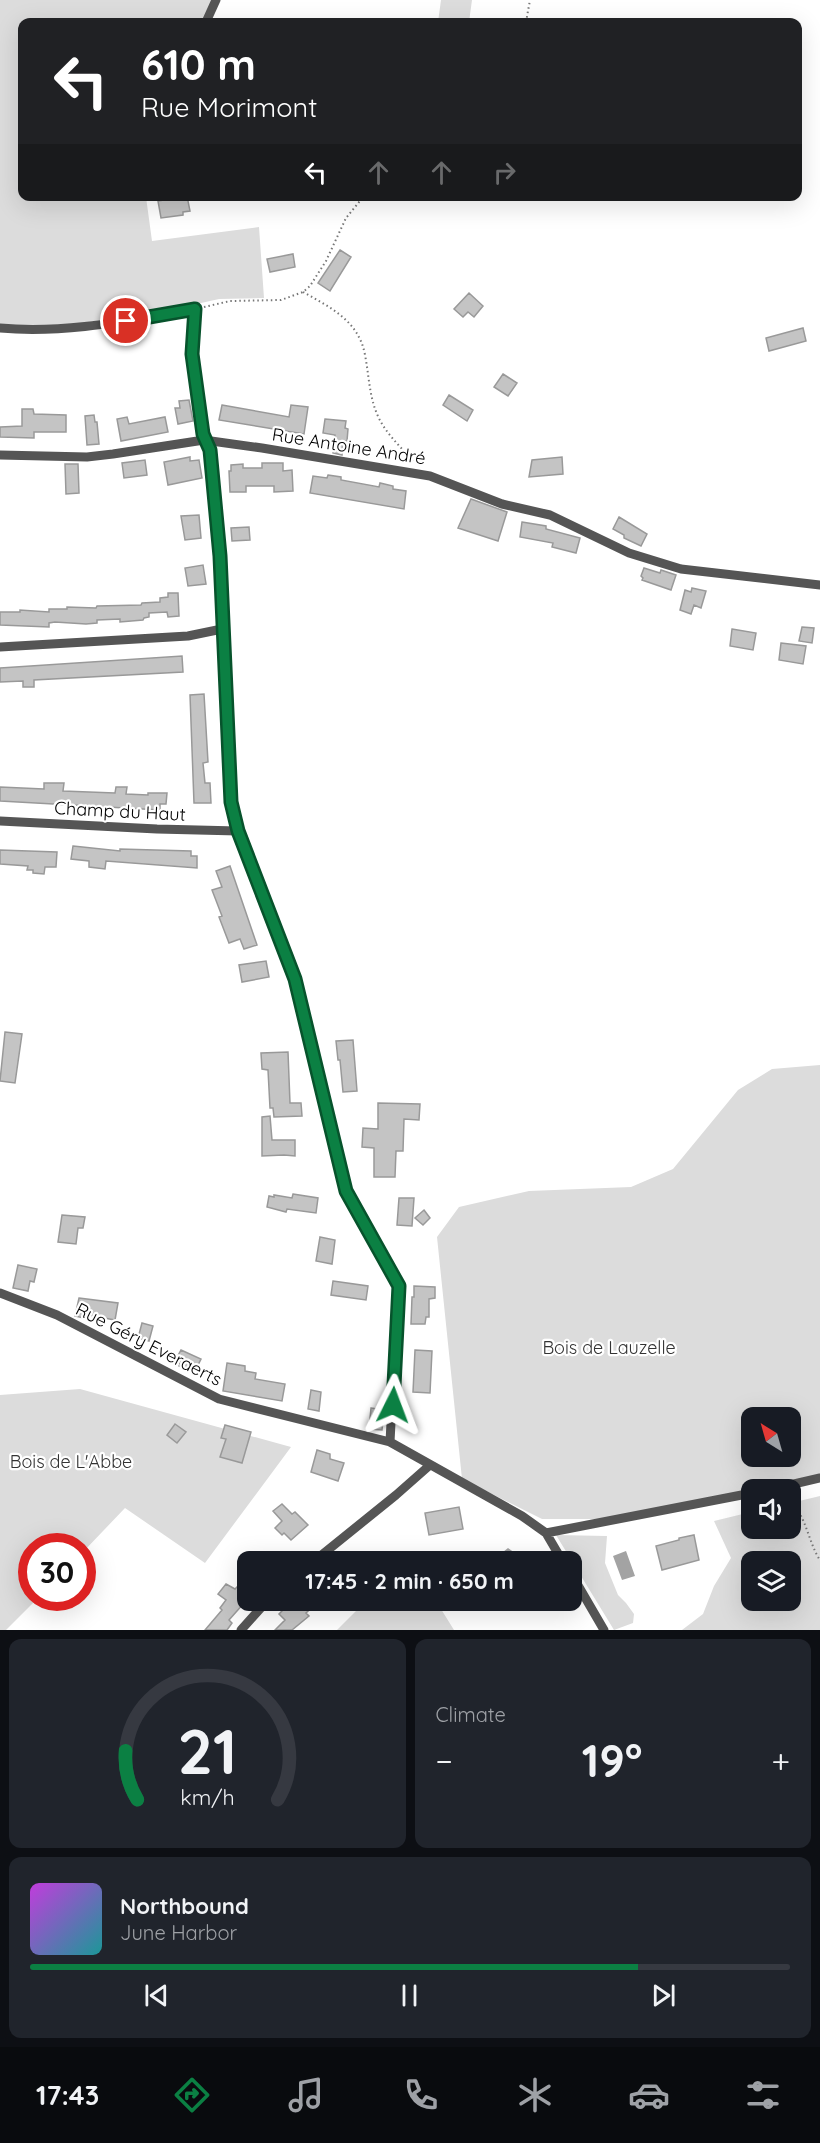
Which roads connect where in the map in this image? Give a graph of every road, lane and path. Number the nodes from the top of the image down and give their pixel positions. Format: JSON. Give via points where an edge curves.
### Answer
{"nodes":[{"id":1,"x":216,"y":0,"type":"edge"},
{"id":2,"x":530,"y":0,"type":"edge"},
{"id":3,"x":208,"y":18,"type":"edge"},
{"id":4,"x":527,"y":18,"type":"edge"},
{"id":5,"x":360,"y":201,"type":"edge"},
{"id":6,"x":303,"y":292,"type":"junction"},
{"id":7,"x":195,"y":309,"type":"junction"},
{"id":8,"x":0,"y":328,"type":"edge"},
{"id":9,"x":204,"y":440,"type":"junction"},
{"id":10,"x":0,"y":455,"type":"edge"},
{"id":11,"x":414,"y":474,"type":"junction"},
{"id":12,"x":820,"y":585,"type":"edge"},
{"id":13,"x":222,"y":629,"type":"junction"},
{"id":14,"x":0,"y":647,"type":"edge"},
{"id":15,"x":0,"y":821,"type":"edge"},
{"id":16,"x":238,"y":831,"type":"junction"},
{"id":17,"x":0,"y":1293,"type":"edge"},
{"id":18,"x":390,"y":1442,"type":"junction"},
{"id":19,"x":430,"y":1465,"type":"junction"},
{"id":20,"x":820,"y":1478,"type":"edge"},
{"id":21,"x":801,"y":1482,"type":"edge"},
{"id":22,"x":741,"y":1495,"type":"edge"},
{"id":23,"x":801,"y":1517,"type":"edge"},
{"id":24,"x":546,"y":1533,"type":"junction"},
{"id":25,"x":327,"y":1551,"type":"edge"},
{"id":26,"x":557,"y":1551,"type":"edge"},
{"id":27,"x":820,"y":1560,"type":"edge"},
{"id":28,"x":582,"y":1592,"type":"edge"},
{"id":29,"x":258,"y":1611,"type":"edge"},
{"id":30,"x":241,"y":1630,"type":"edge"},
{"id":31,"x":604,"y":1630,"type":"edge"}],
"edges":[{"from":1,"to":3,"type":"street"},
{"from":2,"to":4,"type":"path"},
{"from":5,"to":6,"type":"path","via":[[345,218],[326,261]]},
{"from":6,"to":7,"type":"path","via":[[281,300],[230,301]]},
{"from":6,"to":11,"type":"path","via":[[338,312],[356,331],[365,353],[378,417],[415,464]]},
{"from":7,"to":8,"type":"street","via":[[84,328]]},
{"from":7,"to":9,"type":"street","via":[[192,354]]},
{"from":9,"to":10,"type":"street","name":"Rue Antoine André","via":[[95,456]]},
{"from":9,"to":11,"type":"street","name":"Rue Antoine André"},
{"from":9,"to":13,"type":"street","via":[[210,450]]},
{"from":11,"to":12,"type":"street","name":"Rue Antoine André","via":[[430,476],[502,504],[550,515],[629,553],[681,569]]},
{"from":13,"to":14,"type":"street","via":[[188,636]]},
{"from":13,"to":16,"type":"street","via":[[231,802]]},
{"from":15,"to":16,"type":"street","name":"Champ du Haut"},
{"from":16,"to":18,"type":"street","via":[[295,979],[346,1191],[399,1286]]},
{"from":17,"to":18,"type":"street","name":"Rue Géry Everaerts","via":[[57,1315],[219,1399]]},
{"from":18,"to":19,"type":"street","name":"Rue Géry Everaerts"},
{"from":19,"to":24,"type":"street","name":"Rue Géry Everaerts","via":[[522,1515]]},
{"from":19,"to":25,"type":"street"},
{"from":20,"to":21,"type":"street"},
{"from":22,"to":24,"type":"street"},
{"from":23,"to":27,"type":"path"},
{"from":24,"to":26,"type":"street"},
{"from":28,"to":31,"type":"street"},
{"from":29,"to":30,"type":"street"}]}
